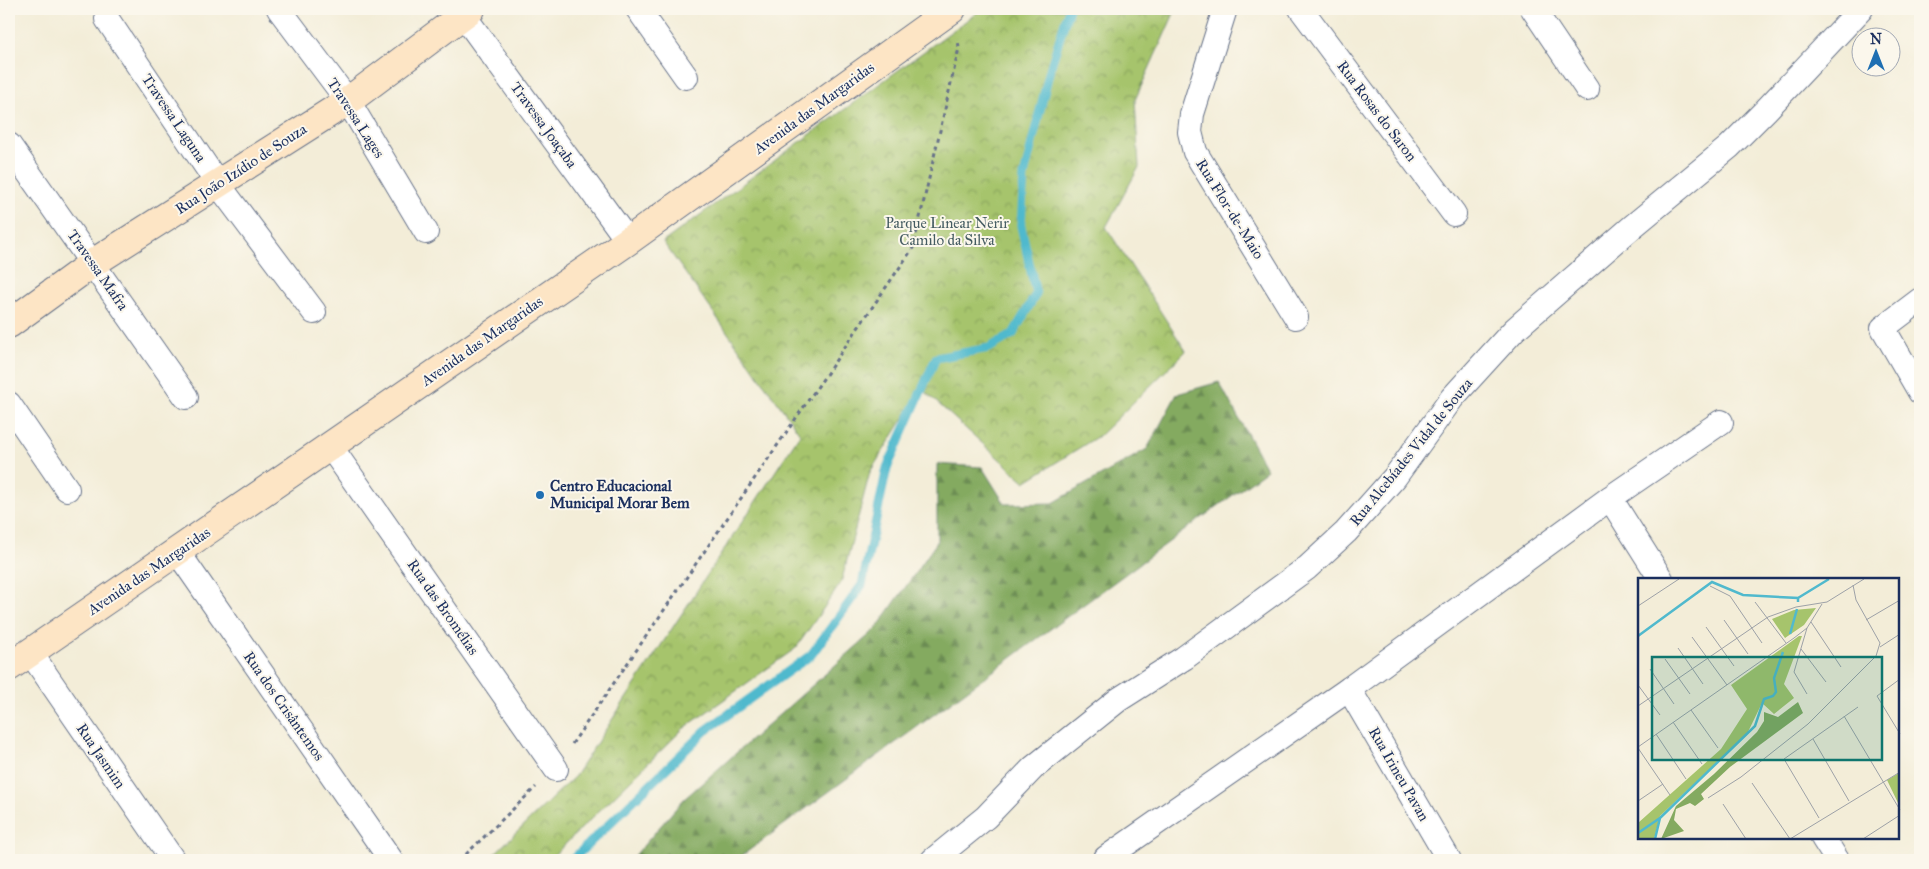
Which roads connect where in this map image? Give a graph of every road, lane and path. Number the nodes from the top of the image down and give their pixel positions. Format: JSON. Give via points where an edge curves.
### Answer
{"nodes":[{"id":1,"x":279,"y":9,"type":"edge"},
{"id":2,"x":638,"y":9,"type":"edge"},
{"id":3,"x":952,"y":9,"type":"edge"},
{"id":4,"x":1225,"y":9,"type":"edge"},
{"id":5,"x":1301,"y":9,"type":"edge"},
{"id":6,"x":1533,"y":9,"type":"edge"},
{"id":7,"x":1861,"y":9,"type":"edge"},
{"id":8,"x":464,"y":10,"type":"edge"},
{"id":9,"x":107,"y":20,"type":"dead end"},
{"id":10,"x":958,"y":38,"type":"dead end"},
{"id":11,"x":686,"y":77,"type":"dead end"},
{"id":12,"x":1587,"y":89,"type":"dead end"},
{"id":13,"x":348,"y":101,"type":"junction"},
{"id":14,"x":9,"y":145,"type":"edge"},
{"id":15,"x":218,"y":184,"type":"junction"},
{"id":16,"x":1454,"y":214,"type":"dead end"},
{"id":17,"x":426,"y":232,"type":"dead end"},
{"id":18,"x":628,"y":241,"type":"junction"},
{"id":19,"x":93,"y":263,"type":"junction"},
{"id":20,"x":1920,"y":300,"type":"edge"},
{"id":21,"x":314,"y":312,"type":"dead end"},
{"id":22,"x":1296,"y":317,"type":"dead end"},
{"id":23,"x":9,"y":324,"type":"edge"},
{"id":24,"x":1920,"y":392,"type":"edge"},
{"id":25,"x":186,"y":397,"type":"dead end"},
{"id":26,"x":9,"y":404,"type":"edge"},
{"id":27,"x":1722,"y":422,"type":"dead end"},
{"id":28,"x":330,"y":446,"type":"junction"},
{"id":29,"x":67,"y":489,"type":"dead end"},
{"id":30,"x":1610,"y":498,"type":"junction"},
{"id":31,"x":177,"y":551,"type":"junction"},
{"id":32,"x":1660,"y":578,"type":"edge"},
{"id":33,"x":19,"y":660,"type":"edge"},
{"id":34,"x":1349,"y":688,"type":"junction"},
{"id":35,"x":556,"y":768,"type":"junction"},
{"id":36,"x":1824,"y":839,"type":"edge"},
{"id":37,"x":1106,"y":859,"type":"edge"},
{"id":38,"x":173,"y":860,"type":"edge"},
{"id":39,"x":392,"y":860,"type":"edge"},
{"id":40,"x":460,"y":860,"type":"edge"},
{"id":41,"x":933,"y":860,"type":"edge"},
{"id":42,"x":1449,"y":860,"type":"edge"},
{"id":43,"x":1837,"y":860,"type":"edge"}],
"edges":[{"from":1,"to":13,"type":"street","name":"Travessa Lages"},
{"from":2,"to":11,"type":"street"},
{"from":3,"to":18,"type":"street","name":"Avenida das Margaridas"},
{"from":4,"to":22,"type":"street","name":"Rua Flor-de-Maio","via":[[1192,114],[1190,132],[1195,152]]},
{"from":5,"to":16,"type":"street","name":"Rua Rosas do Saron"},
{"from":6,"to":12,"type":"street"},
{"from":7,"to":41,"type":"street","name":"Rua Alcebíades Vidal de Souza","via":[[1729,146],[1514,330],[1452,398],[1395,477],[1346,532],[1307,568],[1184,658],[1118,700],[1034,768],[986,818]]},
{"from":8,"to":13,"type":"street","name":"Rua João Izídio de Souza"},
{"from":8,"to":18,"type":"street","name":"Travessa Joaçaba"},
{"from":9,"to":15,"type":"street","name":"Travessa Laguna"},
{"from":10,"to":35,"type":"path","via":[[959,48],[913,248]]},
{"from":13,"to":15,"type":"street","name":"Rua João Izídio de Souza"},
{"from":13,"to":17,"type":"street","name":"Travessa Lages"},
{"from":14,"to":19,"type":"street","name":"Travessa Mafra"},
{"from":15,"to":19,"type":"street","name":"Rua João Izídio de Souza"},
{"from":15,"to":21,"type":"street","name":"Travessa Laguna"},
{"from":18,"to":28,"type":"street","name":"Avenida das Margaridas"},
{"from":19,"to":23,"type":"street","name":"Rua João Izídio de Souza"},
{"from":19,"to":25,"type":"street","name":"Travessa Mafra"},
{"from":20,"to":24,"type":"street","via":[[1883,328]]},
{"from":26,"to":29,"type":"street"},
{"from":27,"to":30,"type":"street"},
{"from":28,"to":31,"type":"street","name":"Avenida das Margaridas"},
{"from":28,"to":35,"type":"street","name":"Rua das Bromélias"},
{"from":30,"to":32,"type":"street"},
{"from":30,"to":34,"type":"street"},
{"from":31,"to":33,"type":"street","name":"Avenida das Margaridas"},
{"from":31,"to":39,"type":"street","name":"Rua dos Crisântemos"},
{"from":33,"to":38,"type":"street","name":"Rua Jasmim"},
{"from":34,"to":37,"type":"street"},
{"from":34,"to":42,"type":"street","name":"Rua Irineu Pavan"},
{"from":35,"to":40,"type":"path"},
{"from":36,"to":43,"type":"street"}]}
